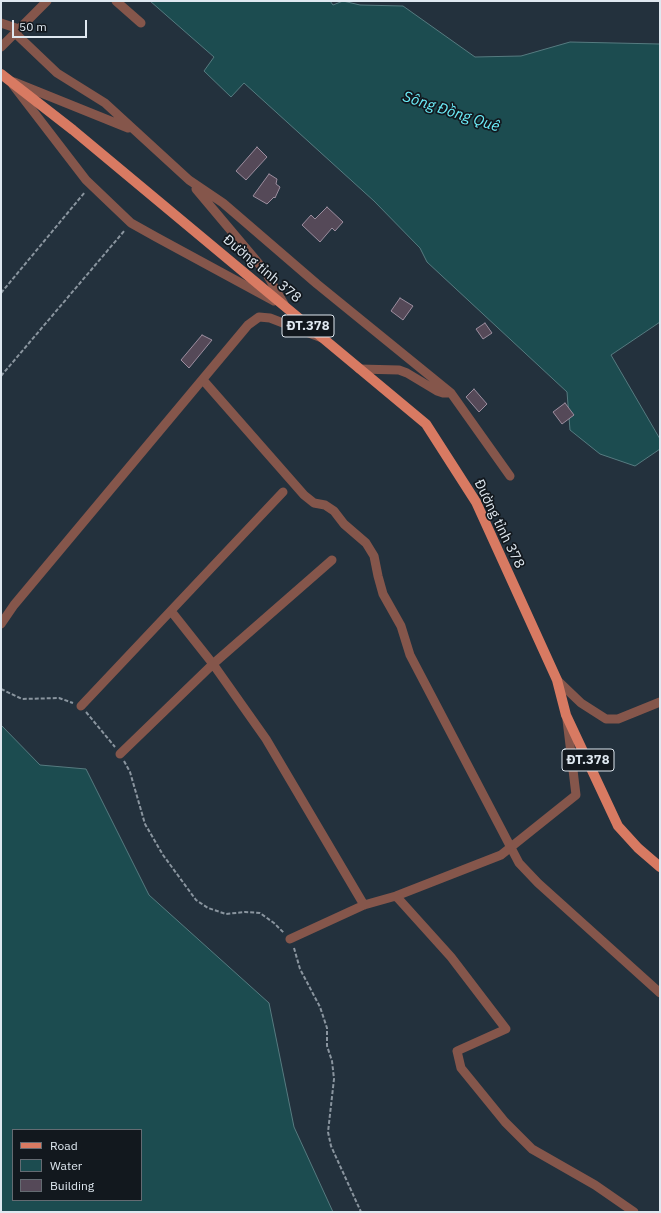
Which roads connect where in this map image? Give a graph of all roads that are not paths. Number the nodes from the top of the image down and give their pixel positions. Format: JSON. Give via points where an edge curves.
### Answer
{"nodes":[{"id":1,"x":47,"y":1,"type":"edge"},
{"id":2,"x":116,"y":1,"type":"edge"},
{"id":3,"x":1,"y":22,"type":"edge"},
{"id":4,"x":141,"y":23,"type":"dead end"},
{"id":5,"x":17,"y":31,"type":"junction"},
{"id":6,"x":1,"y":47,"type":"edge"},
{"id":7,"x":5,"y":77,"type":"edge"},
{"id":8,"x":135,"y":130,"type":"junction"},
{"id":9,"x":189,"y":180,"type":"junction"},
{"id":10,"x":285,"y":307,"type":"junction"},
{"id":11,"x":324,"y":339,"type":"junction"},
{"id":12,"x":359,"y":369,"type":"junction"},
{"id":13,"x":203,"y":380,"type":"junction"},
{"id":14,"x":451,"y":393,"type":"junction"},
{"id":15,"x":510,"y":476,"type":"dead end"},
{"id":16,"x":284,"y":492,"type":"dead end"},
{"id":17,"x":332,"y":560,"type":"dead end"},
{"id":18,"x":171,"y":611,"type":"junction"},
{"id":19,"x":1,"y":624,"type":"edge"},
{"id":20,"x":213,"y":664,"type":"junction"},
{"id":21,"x":557,"y":680,"type":"junction"},
{"id":22,"x":660,"y":702,"type":"edge"},
{"id":23,"x":82,"y":706,"type":"road end"},
{"id":24,"x":566,"y":715,"type":"junction"},
{"id":25,"x":120,"y":754,"type":"road end"},
{"id":26,"x":510,"y":847,"type":"junction"},
{"id":27,"x":660,"y":867,"type":"edge"},
{"id":28,"x":396,"y":896,"type":"junction"},
{"id":29,"x":364,"y":905,"type":"junction"},
{"id":30,"x":290,"y":939,"type":"road end"},
{"id":31,"x":660,"y":993,"type":"edge"},
{"id":32,"x":634,"y":1212,"type":"edge"}],
"edges":[{"from":1,"to":5,"type":"street"},
{"from":2,"to":4,"type":"street"},
{"from":3,"to":5,"type":"street"},
{"from":5,"to":6,"type":"street"},
{"from":5,"to":8,"type":"street","via":[[57,73],[105,103]]},
{"from":7,"to":8,"type":"street"},
{"from":7,"to":10,"type":"main road","name":"Đường tỉnh 378","number":"ĐT.378","via":[[73,130]]},
{"from":7,"to":10,"type":"street","via":[[81,174],[131,223]]},
{"from":8,"to":9,"type":"street"},
{"from":9,"to":10,"type":"street","via":[[265,271]]},
{"from":9,"to":14,"type":"street","via":[[223,203],[317,284]]},
{"from":10,"to":11,"type":"main road","name":"Đường tỉnh 378","number":"ĐT.378"},
{"from":11,"to":12,"type":"main road","name":"Đường tỉnh 378","number":"ĐT.378"},
{"from":11,"to":13,"type":"street","via":[[270,318],[259,317],[248,325]]},
{"from":12,"to":14,"type":"street","via":[[400,370],[437,391]]},
{"from":12,"to":21,"type":"main road","name":"Đường tỉnh 378","number":"ĐT.378","via":[[426,424],[476,502]]},
{"from":13,"to":19,"type":"street","via":[[14,605]]},
{"from":13,"to":26,"type":"street","via":[[304,495],[314,503],[325,505],[334,511],[344,524],[366,543],[374,556],[383,594],[401,626],[410,655]]},
{"from":14,"to":15,"type":"street"},
{"from":16,"to":18,"type":"street"},
{"from":17,"to":20,"type":"street"},
{"from":18,"to":20,"type":"street"},
{"from":18,"to":23,"type":"street"},
{"from":20,"to":25,"type":"street"},
{"from":20,"to":29,"type":"street","via":[[266,739]]},
{"from":21,"to":22,"type":"street","via":[[581,703],[606,719],[618,719]]},
{"from":21,"to":24,"type":"main road","number":"ĐT.378"},
{"from":24,"to":26,"type":"street","via":[[576,795]]},
{"from":24,"to":27,"type":"main road","number":"ĐT.378","via":[[618,826]]},
{"from":26,"to":28,"type":"street","via":[[501,855]]},
{"from":26,"to":31,"type":"street","via":[[519,863],[538,883]]},
{"from":28,"to":29,"type":"street"},
{"from":28,"to":32,"type":"street","via":[[451,957],[506,1029],[457,1051],[461,1068],[505,1122],[532,1149],[595,1184]]},
{"from":29,"to":30,"type":"street"}]}
